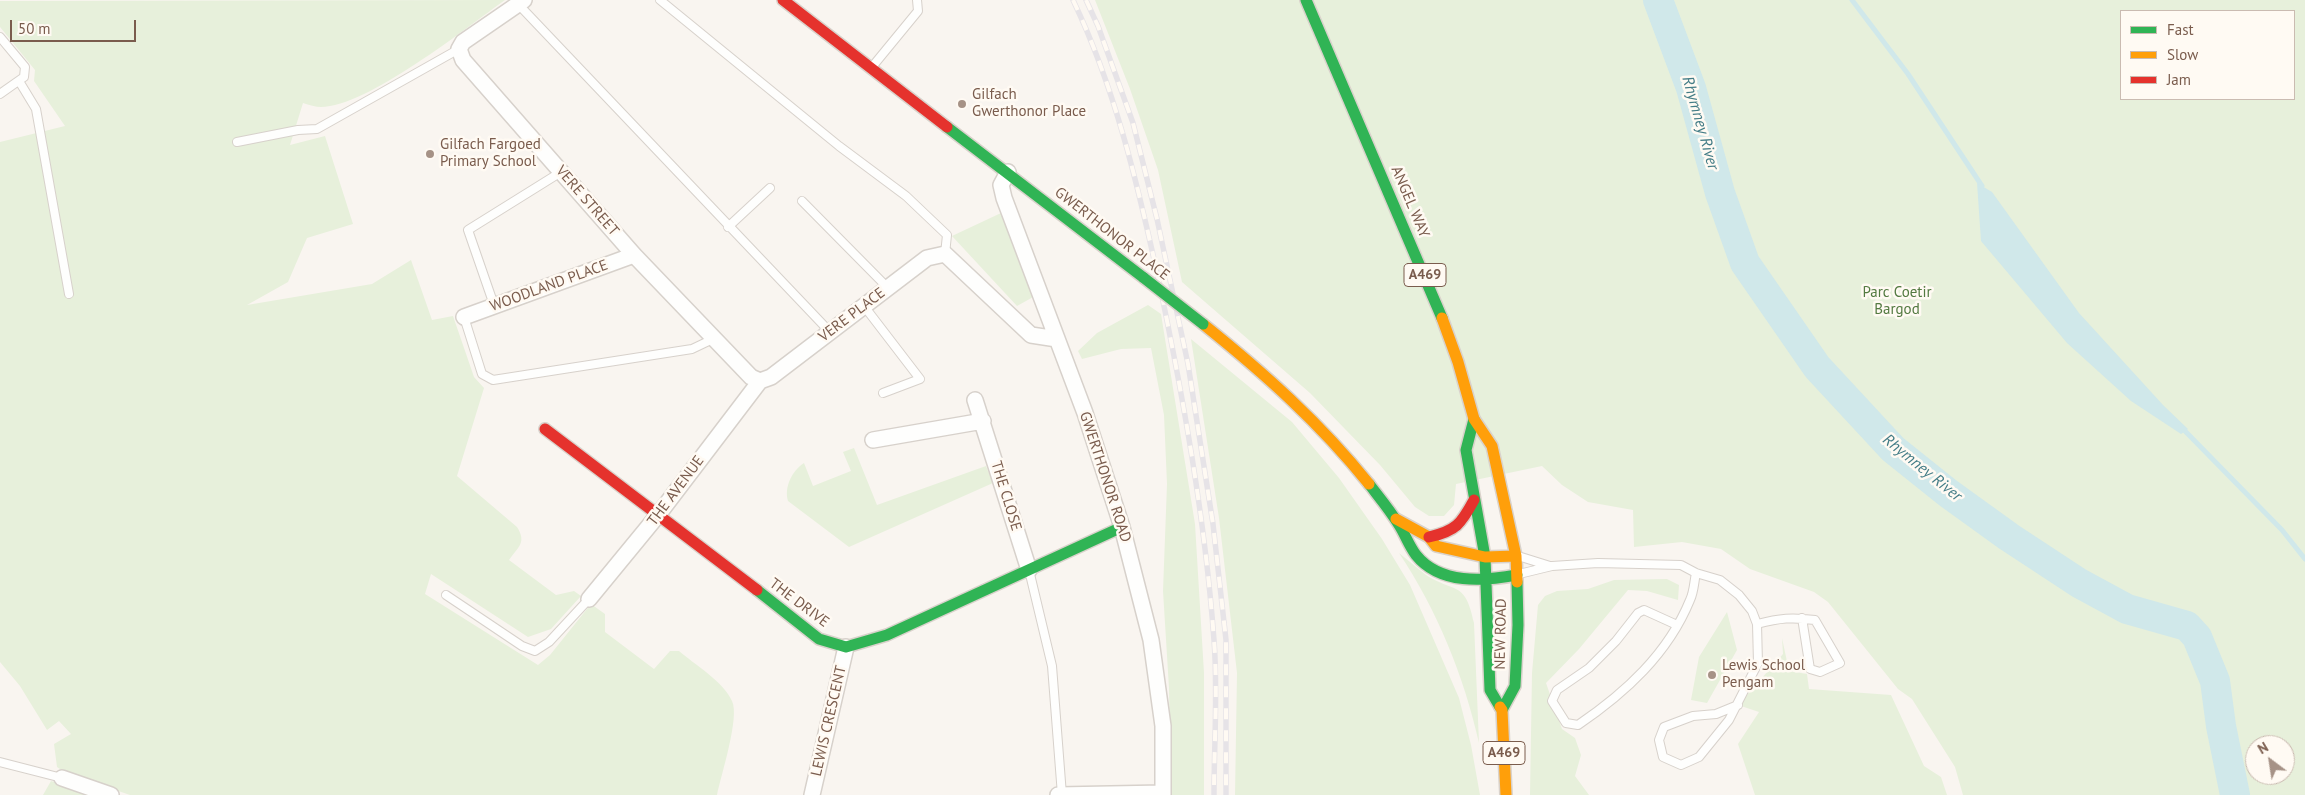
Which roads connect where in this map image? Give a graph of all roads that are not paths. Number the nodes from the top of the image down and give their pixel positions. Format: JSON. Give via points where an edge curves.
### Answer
{"nodes":[{"id":1,"x":660,"y":0,"type":"edge"},
{"id":2,"x":783,"y":0,"type":"edge"},
{"id":3,"x":916,"y":0,"type":"edge"},
{"id":4,"x":1306,"y":0,"type":"edge"},
{"id":5,"x":521,"y":2,"type":"edge"},
{"id":6,"x":0,"y":37,"type":"edge"},
{"id":7,"x":459,"y":49,"type":"junction"},
{"id":8,"x":871,"y":69,"type":"junction"},
{"id":9,"x":19,"y":81,"type":"junction"},
{"id":10,"x":0,"y":94,"type":"edge"},
{"id":11,"x":236,"y":142,"type":"dead end"},
{"id":12,"x":561,"y":172,"type":"junction"},
{"id":13,"x":1008,"y":172,"type":"junction"},
{"id":14,"x":770,"y":188,"type":"dead end"},
{"id":15,"x":802,"y":201,"type":"dead end"},
{"id":16,"x":728,"y":227,"type":"junction"},
{"id":17,"x":945,"y":254,"type":"junction"},
{"id":18,"x":634,"y":255,"type":"junction"},
{"id":19,"x":888,"y":288,"type":"junction"},
{"id":20,"x":69,"y":294,"type":"dead end"},
{"id":21,"x":494,"y":305,"type":"junction"},
{"id":22,"x":864,"y":306,"type":"junction"},
{"id":23,"x":464,"y":316,"type":"joint"},
{"id":24,"x":830,"y":332,"type":"junction"},
{"id":25,"x":1057,"y":338,"type":"junction"},
{"id":26,"x":713,"y":339,"type":"junction"},
{"id":27,"x":760,"y":381,"type":"junction"},
{"id":28,"x":883,"y":393,"type":"dead end"},
{"id":29,"x":975,"y":400,"type":"dead end"},
{"id":30,"x":1474,"y":419,"type":"junction"},
{"id":31,"x":983,"y":421,"type":"junction"},
{"id":32,"x":545,"y":429,"type":"dead end"},
{"id":33,"x":873,"y":440,"type":"dead end"},
{"id":34,"x":1474,"y":500,"type":"junction"},
{"id":35,"x":658,"y":516,"type":"junction"},
{"id":36,"x":1396,"y":519,"type":"junction"},
{"id":37,"x":1122,"y":527,"type":"junction"},
{"id":38,"x":1429,"y":537,"type":"junction"},
{"id":39,"x":1516,"y":556,"type":"junction"},
{"id":40,"x":1485,"y":557,"type":"junction"},
{"id":41,"x":1552,"y":566,"type":"junction"},
{"id":42,"x":1029,"y":570,"type":"junction"},
{"id":43,"x":1696,"y":573,"type":"junction"},
{"id":44,"x":1517,"y":574,"type":"junction"},
{"id":45,"x":1486,"y":581,"type":"junction"},
{"id":46,"x":446,"y":595,"type":"dead end"},
{"id":47,"x":589,"y":599,"type":"joint"},
{"id":48,"x":1802,"y":618,"type":"junction"},
{"id":49,"x":1757,"y":624,"type":"junction"},
{"id":50,"x":1677,"y":625,"type":"junction"},
{"id":51,"x":846,"y":647,"type":"junction"},
{"id":52,"x":1738,"y":705,"type":"junction"},
{"id":53,"x":1502,"y":710,"type":"junction"},
{"id":54,"x":0,"y":762,"type":"edge"},
{"id":55,"x":62,"y":778,"type":"joint"},
{"id":56,"x":1060,"y":794,"type":"edge"},
{"id":57,"x":1163,"y":794,"type":"edge"},
{"id":58,"x":111,"y":795,"type":"edge"},
{"id":59,"x":812,"y":795,"type":"edge"},
{"id":60,"x":1506,"y":795,"type":"edge"}],
"edges":[{"from":1,"to":17,"type":"lane","via":[[839,146],[906,196],[947,234]]},
{"from":2,"to":8,"type":"street","name":"GWERTHONOR PLACE"},
{"from":3,"to":8,"type":"lane","via":[[918,11]]},
{"from":4,"to":30,"type":"street","name":"ANGEL WAY","number":"A469","via":[[1439,309]]},
{"from":5,"to":7,"type":"street","via":[[463,42]]},
{"from":5,"to":16,"type":"lane"},
{"from":6,"to":9,"type":"lane","via":[[26,67],[24,77]]},
{"from":7,"to":11,"type":"lane","via":[[317,129]]},
{"from":7,"to":12,"type":"street","name":"VERE STREET","via":[[463,60]]},
{"from":8,"to":13,"type":"street","name":"GWERTHONOR PLACE"},
{"from":9,"to":10,"type":"lane"},
{"from":9,"to":20,"type":"lane","via":[[36,109]]},
{"from":12,"to":18,"type":"street","name":"VERE STREET"},
{"from":12,"to":21,"type":"lane","via":[[468,230]]},
{"from":13,"to":25,"type":"street","name":"GWERTHONOR ROAD","via":[[1001,185],[1004,198]]},
{"from":13,"to":36,"type":"street","name":"GWERTHONOR PLACE","bridge":true,"via":[[1280,386],[1330,438]]},
{"from":14,"to":16,"type":"lane"},
{"from":15,"to":19,"type":"lane"},
{"from":16,"to":24,"type":"lane"},
{"from":17,"to":19,"type":"street","name":"VERE PLACE","via":[[927,258]]},
{"from":17,"to":25,"type":"street","via":[[1031,335]]},
{"from":18,"to":21,"type":"street","name":"WOODLAND PLACE"},
{"from":18,"to":26,"type":"street","name":"VERE STREET"},
{"from":19,"to":22,"type":"street","name":"VERE PLACE"},
{"from":21,"to":23,"type":"street","name":"WOODLAND PLACE"},
{"from":22,"to":24,"type":"street","name":"VERE PLACE"},
{"from":22,"to":28,"type":"lane","via":[[920,379]]},
{"from":23,"to":26,"type":"lane","via":[[482,374],[493,380],[692,349]]},
{"from":24,"to":27,"type":"street","name":"VERE PLACE"},
{"from":25,"to":37,"type":"street","name":"GWERTHONOR ROAD"},
{"from":26,"to":27,"type":"street","name":"VERE STREET","via":[[751,377]]},
{"from":27,"to":35,"type":"street","name":"THE AVENUE"},
{"from":29,"to":31,"type":"street","name":"THE CLOSE"},
{"from":30,"to":34,"type":"street","number":"A469","via":[[1466,450]]},
{"from":30,"to":39,"type":"street","name":"ANGEL WAY","number":"A469","via":[[1492,446]]},
{"from":31,"to":33,"type":"street"},
{"from":31,"to":42,"type":"street","name":"THE CLOSE"},
{"from":32,"to":35,"type":"street","name":"THE DRIVE"},
{"from":34,"to":38,"type":"street","via":[[1459,528]]},
{"from":34,"to":40,"type":"street","number":"A469"},
{"from":35,"to":47,"type":"street","name":"THE AVENUE"},
{"from":35,"to":51,"type":"street","name":"THE DRIVE","via":[[819,640]]},
{"from":36,"to":38,"type":"street","name":"GWERTHONOR PLACE"},
{"from":36,"to":45,"type":"street","name":"GWERTHONOR PLACE","via":[[1413,552],[1426,564],[1464,580]]},
{"from":37,"to":42,"type":"street"},
{"from":37,"to":57,"type":"street","name":"GWERTHONOR ROAD","via":[[1151,640],[1163,726]]},
{"from":38,"to":40,"type":"street","name":"GWERTHONOR PLACE","via":[[1436,546]]},
{"from":39,"to":40,"type":"street","name":"GWERTHONOR PLACE"},
{"from":39,"to":41,"type":"lane"},
{"from":39,"to":44,"type":"street","name":"NEW ROAD","number":"A469"},
{"from":40,"to":45,"type":"street","name":"NEW ROAD","number":"A469"},
{"from":41,"to":43,"type":"lane","via":[[1613,563],[1681,565]]},
{"from":41,"to":44,"type":"lane"},
{"from":42,"to":51,"type":"street","via":[[887,635]]},
{"from":42,"to":56,"type":"lane","via":[[1052,666]]},
{"from":43,"to":49,"type":"lane","via":[[1720,580],[1739,595],[1752,611]]},
{"from":43,"to":50,"type":"lane","via":[[1691,598]]},
{"from":44,"to":45,"type":"street","name":"GWERTHONOR PLACE"},
{"from":44,"to":53,"type":"street","name":"NEW ROAD","number":"A469","via":[[1515,686]]},
{"from":45,"to":53,"type":"street","name":"NEW ROAD","number":"A469","via":[[1490,690]]},
{"from":46,"to":47,"type":"lane","via":[[522,646],[535,651],[549,642]]},
{"from":48,"to":48,"type":"lane","via":[[1815,620],[1840,663],[1820,672],[1810,668]]},
{"from":48,"to":49,"type":"lane","via":[[1784,617]]},
{"from":49,"to":52,"type":"lane","via":[[1758,663]]},
{"from":50,"to":50,"type":"lane","via":[[1648,668],[1608,705],[1578,725],[1566,723],[1558,714],[1552,701],[1557,690],[1589,668],[1638,613],[1644,610]]},
{"from":51,"to":59,"type":"street","name":"LEWIS CRESCENT"},
{"from":52,"to":52,"type":"lane","via":[[1664,727],[1659,740],[1663,757],[1681,765],[1699,757]]},
{"from":53,"to":60,"type":"street","name":"NEW ROAD","number":"A469"},
{"from":54,"to":55,"type":"lane"},
{"from":55,"to":58,"type":"street"},
{"from":56,"to":57,"type":"street"}]}
